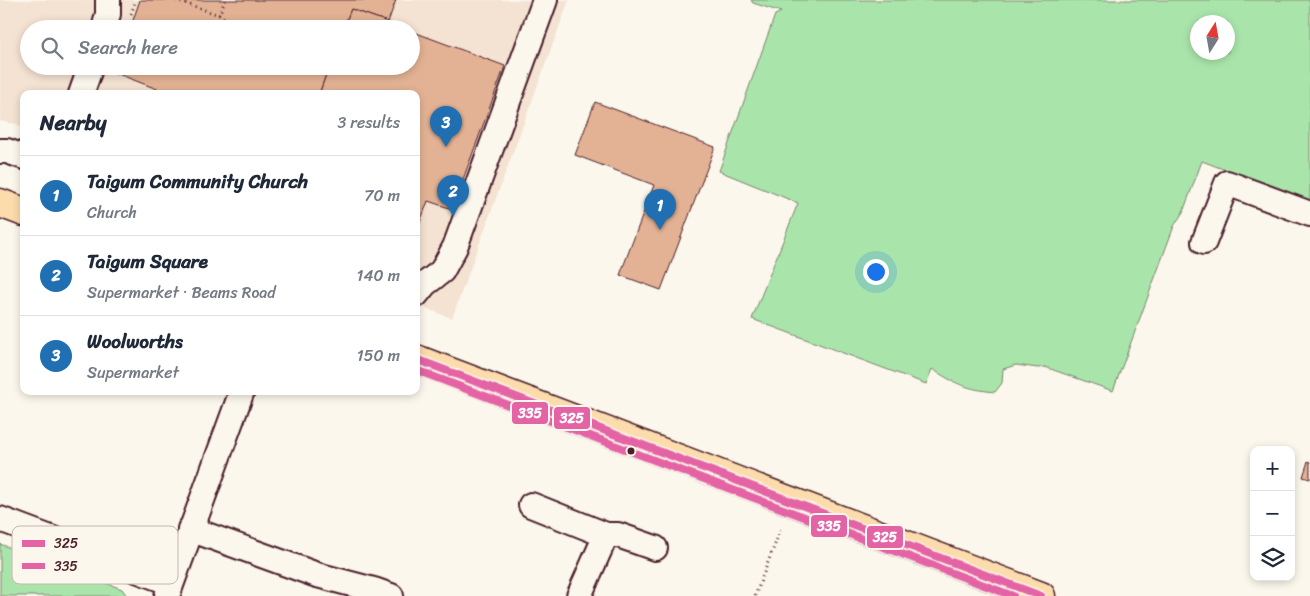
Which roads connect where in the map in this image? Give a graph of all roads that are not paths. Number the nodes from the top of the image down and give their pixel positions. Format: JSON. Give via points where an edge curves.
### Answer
{"nodes":[{"id":1,"x":108,"y":0,"type":"edge"},
{"id":2,"x":545,"y":0,"type":"edge"},
{"id":3,"x":106,"y":20,"type":"edge"},
{"id":4,"x":88,"y":75,"type":"edge"},
{"id":5,"x":82,"y":90,"type":"edge"},
{"id":6,"x":0,"y":151,"type":"edge"},
{"id":7,"x":20,"y":156,"type":"edge"},
{"id":8,"x":0,"y":203,"type":"edge"},
{"id":9,"x":20,"y":210,"type":"edge"},
{"id":10,"x":1310,"y":214,"type":"edge"},
{"id":11,"x":1204,"y":242,"type":"dead end"},
{"id":12,"x":420,"y":285,"type":"edge"},
{"id":13,"x":420,"y":361,"type":"edge"},
{"id":14,"x":240,"y":395,"type":"edge"},
{"id":15,"x":531,"y":505,"type":"dead end"},
{"id":16,"x":0,"y":519,"type":"edge"},
{"id":17,"x":17,"y":526,"type":"edge"},
{"id":18,"x":190,"y":529,"type":"junction"},
{"id":19,"x":606,"y":535,"type":"junction"},
{"id":20,"x":654,"y":548,"type":"dead end"},
{"id":21,"x":178,"y":564,"type":"edge"},
{"id":22,"x":155,"y":584,"type":"edge"},
{"id":23,"x":169,"y":590,"type":"edge"},
{"id":24,"x":391,"y":596,"type":"edge"},
{"id":25,"x":579,"y":596,"type":"edge"},
{"id":26,"x":1041,"y":596,"type":"edge"}],
"edges":[{"from":1,"to":3,"type":"street"},
{"from":2,"to":12,"type":"street","via":[[455,247],[442,271]]},
{"from":4,"to":5,"type":"street"},
{"from":6,"to":7,"type":"street"},
{"from":8,"to":9,"type":"main road"},
{"from":10,"to":11,"type":"street","via":[[1227,183]]},
{"from":13,"to":26,"type":"main road"},
{"from":14,"to":18,"type":"street"},
{"from":15,"to":19,"type":"street"},
{"from":16,"to":17,"type":"street"},
{"from":18,"to":21,"type":"street"},
{"from":18,"to":24,"type":"street","via":[[317,575]]},
{"from":19,"to":20,"type":"street","via":[[618,535]]},
{"from":19,"to":25,"type":"street"},
{"from":22,"to":23,"type":"street"}]}
